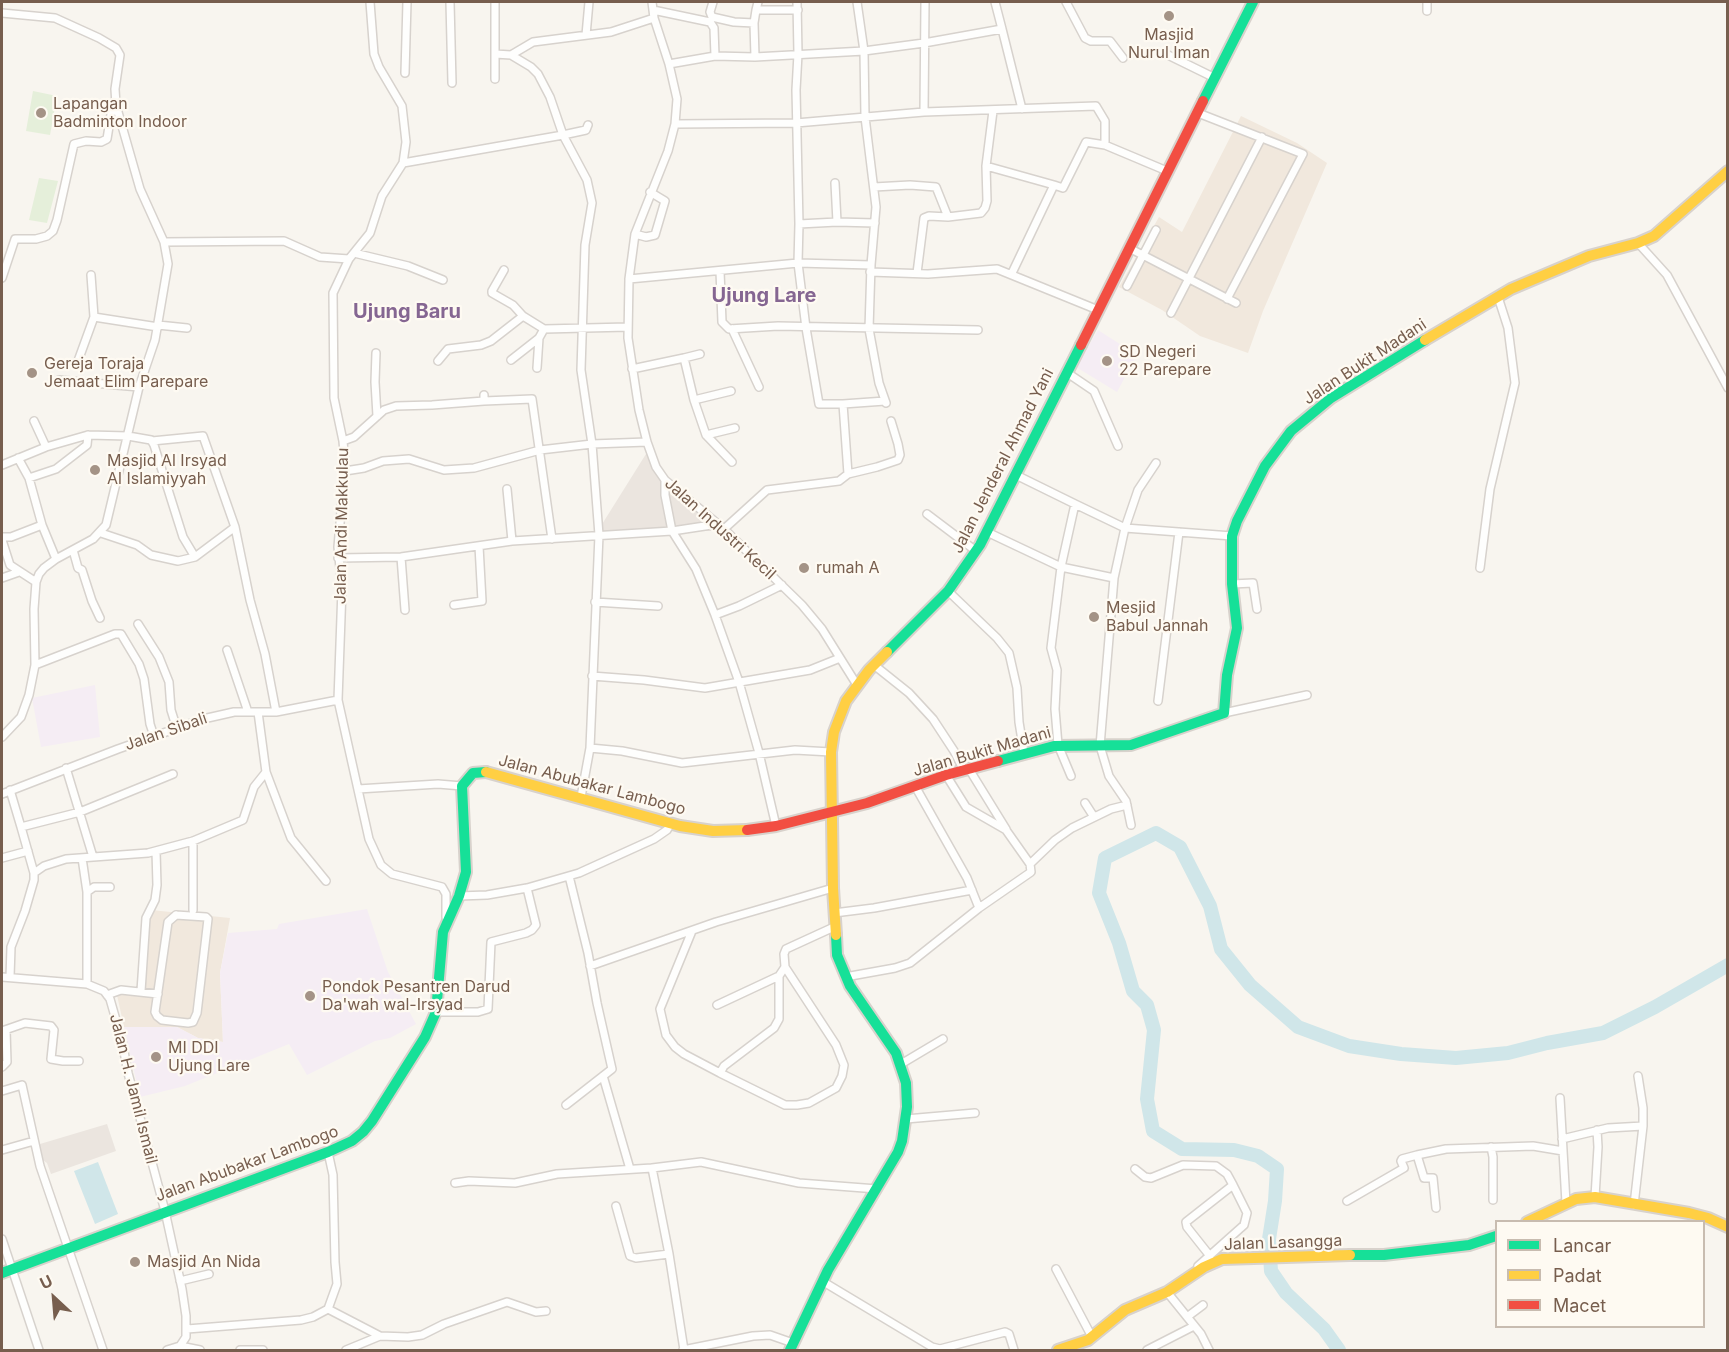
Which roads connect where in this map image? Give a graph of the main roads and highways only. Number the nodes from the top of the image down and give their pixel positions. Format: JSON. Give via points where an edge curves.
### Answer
{"nodes":[{"id":1,"x":1253,"y":2,"type":"edge"},
{"id":2,"x":1728,"y":171,"type":"edge"},
{"id":3,"x":831,"y":811,"type":"junction"},
{"id":4,"x":1689,"y":1217,"type":"edge"},
{"id":5,"x":1529,"y":1220,"type":"edge"},
{"id":6,"x":1728,"y":1227,"type":"edge"},
{"id":7,"x":1495,"y":1237,"type":"edge"},
{"id":8,"x":6,"y":1271,"type":"edge"},
{"id":9,"x":791,"y":1347,"type":"edge"},
{"id":10,"x":1058,"y":1350,"type":"edge"}],
"edges":[{"from":1,"to":3,"type":"main road","name":"Jalan Jenderal Ahmad Yani","via":[[976,551],[948,591],[874,665],[846,701],[831,752]]},
{"from":2,"to":3,"type":"main road","name":"Jalan Bukit Madani","via":[[1662,230],[1638,243],[1589,256],[1498,297],[1350,385],[1291,431],[1265,466],[1232,536],[1237,628],[1224,713],[1121,747],[1058,745],[1024,753]]},
{"from":3,"to":8,"type":"main road","name":"Jalan Abubakar Lambogo","via":[[776,826],[724,831],[680,826],[482,771],[469,776],[462,786],[466,867],[459,896],[443,932],[436,1012],[425,1037],[372,1121],[352,1141],[328,1152]]},
{"from":3,"to":9,"type":"main road","name":"Jalan Jenderal Ahmad Yani","via":[[837,955],[845,976],[901,1064],[907,1092],[906,1119],[898,1152],[822,1281]]},
{"from":4,"to":5,"type":"main road","via":[[1595,1197],[1579,1198]]},
{"from":4,"to":6,"type":"main road","via":[[1708,1218]]},
{"from":7,"to":10,"type":"main road","name":"Jalan Lasangga","via":[[1469,1245],[1384,1255],[1222,1259],[1167,1292],[1125,1310],[1092,1337]]}]}
